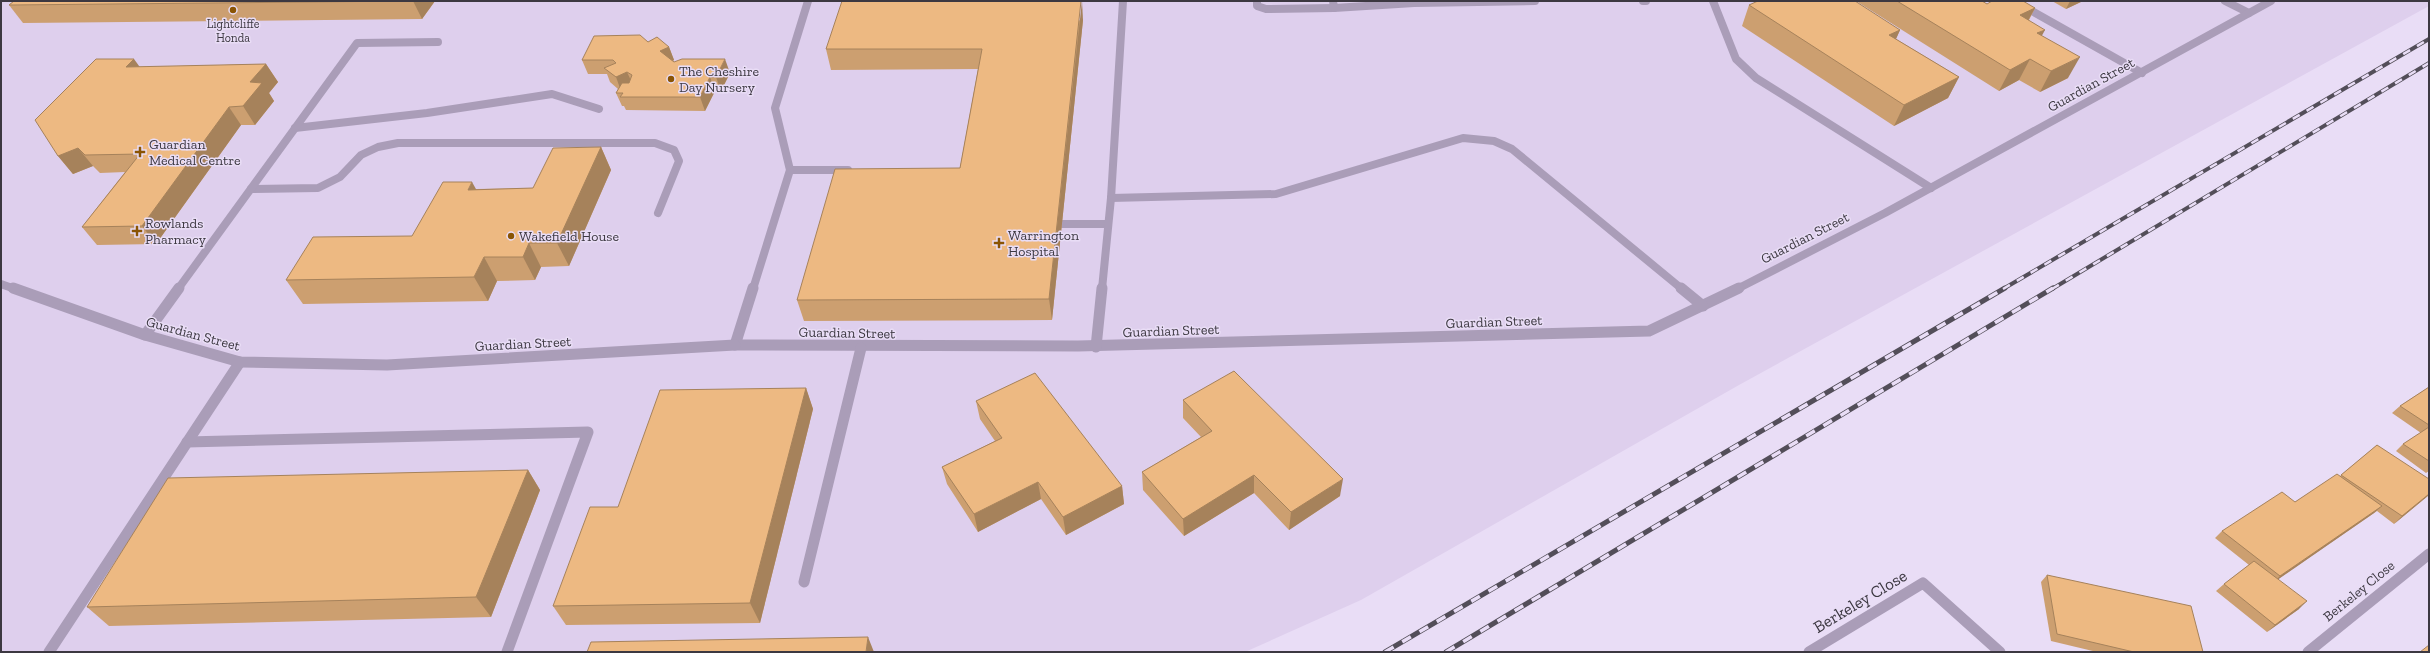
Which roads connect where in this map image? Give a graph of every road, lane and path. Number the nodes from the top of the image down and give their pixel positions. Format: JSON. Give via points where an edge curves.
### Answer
{"nodes":[{"id":1,"x":808,"y":1,"type":"edge"},
{"id":2,"x":1123,"y":1,"type":"edge"},
{"id":3,"x":1257,"y":1,"type":"edge"},
{"id":4,"x":1500,"y":1,"type":"edge"},
{"id":5,"x":1535,"y":1,"type":"edge"},
{"id":6,"x":1642,"y":1,"type":"edge"},
{"id":7,"x":1646,"y":1,"type":"edge"},
{"id":8,"x":1713,"y":1,"type":"edge"},
{"id":9,"x":2014,"y":1,"type":"edge"},
{"id":10,"x":2225,"y":1,"type":"edge"},
{"id":11,"x":2271,"y":1,"type":"edge"},
{"id":12,"x":1413,"y":2,"type":"edge"},
{"id":13,"x":1334,"y":5,"type":"edge"},
{"id":14,"x":2249,"y":13,"type":"junction"},
{"id":15,"x":438,"y":42,"type":"dead end"},
{"id":16,"x":2142,"y":73,"type":"junction"},
{"id":17,"x":598,"y":109,"type":"dead end"},
{"id":18,"x":295,"y":128,"type":"junction"},
{"id":19,"x":790,"y":170,"type":"junction"},
{"id":20,"x":859,"y":170,"type":"edge"},
{"id":21,"x":251,"y":188,"type":"junction"},
{"id":22,"x":1931,"y":188,"type":"junction"},
{"id":23,"x":1111,"y":198,"type":"junction"},
{"id":24,"x":658,"y":213,"type":"dead end"},
{"id":25,"x":1062,"y":224,"type":"edge"},
{"id":26,"x":1108,"y":224,"type":"junction"},
{"id":27,"x":1,"y":284,"type":"edge"},
{"id":28,"x":1703,"y":306,"type":"junction"},
{"id":29,"x":145,"y":335,"type":"junction"},
{"id":30,"x":736,"y":345,"type":"junction"},
{"id":31,"x":1096,"y":347,"type":"junction"},
{"id":32,"x":861,"y":348,"type":"junction"},
{"id":33,"x":240,"y":362,"type":"junction"},
{"id":34,"x":187,"y":442,"type":"junction"},
{"id":35,"x":2429,"y":554,"type":"edge"},
{"id":36,"x":804,"y":582,"type":"dead end"},
{"id":37,"x":49,"y":652,"type":"edge"},
{"id":38,"x":508,"y":652,"type":"edge"},
{"id":39,"x":1809,"y":652,"type":"edge"},
{"id":40,"x":2000,"y":652,"type":"edge"},
{"id":41,"x":2308,"y":652,"type":"edge"}],
"edges":[{"from":1,"to":19,"type":"street","via":[[776,108]]},
{"from":2,"to":23,"type":"street"},
{"from":3,"to":13,"type":"street","via":[[1257,6],[1266,9]]},
{"from":4,"to":5,"type":"street"},
{"from":4,"to":12,"type":"street"},
{"from":6,"to":7,"type":"street"},
{"from":8,"to":22,"type":"street","via":[[1736,59],[1756,78]]},
{"from":9,"to":16,"type":"street"},
{"from":10,"to":14,"type":"street"},
{"from":11,"to":14,"type":"street","name":"Guardian Street"},
{"from":12,"to":13,"type":"street"},
{"from":14,"to":16,"type":"street","name":"Guardian Street"},
{"from":15,"to":18,"type":"street","via":[[357,43]]},
{"from":16,"to":22,"type":"street","name":"Guardian Street"},
{"from":17,"to":18,"type":"street","via":[[552,94],[427,113]]},
{"from":18,"to":21,"type":"street"},
{"from":19,"to":20,"type":"street"},
{"from":19,"to":30,"type":"street"},
{"from":21,"to":24,"type":"street","via":[[318,188],[340,177],[361,155],[378,147],[398,143],[655,143],[671,146],[678,153],[679,161]]},
{"from":21,"to":29,"type":"street"},
{"from":22,"to":28,"type":"street","name":"Guardian Street"},
{"from":23,"to":26,"type":"street"},
{"from":23,"to":28,"type":"street","via":[[1276,194],[1463,138],[1494,141],[1512,149]]},
{"from":25,"to":26,"type":"street"},
{"from":26,"to":31,"type":"street"},
{"from":27,"to":29,"type":"street","name":"Guardian Street"},
{"from":28,"to":31,"type":"street","name":"Guardian Street","via":[[1649,331]]},
{"from":29,"to":33,"type":"street","name":"Guardian Street"},
{"from":30,"to":32,"type":"street","name":"Guardian Street"},
{"from":30,"to":33,"type":"street","name":"Guardian Street","via":[[387,365]]},
{"from":31,"to":32,"type":"street","name":"Guardian Street"},
{"from":32,"to":36,"type":"street"},
{"from":33,"to":34,"type":"street"},
{"from":34,"to":37,"type":"street"},
{"from":34,"to":38,"type":"street","via":[[588,432]]},
{"from":35,"to":41,"type":"street","name":"Berkeley Close"},
{"from":39,"to":40,"type":"street","name":"Berkeley Close","via":[[1923,583]]}]}
